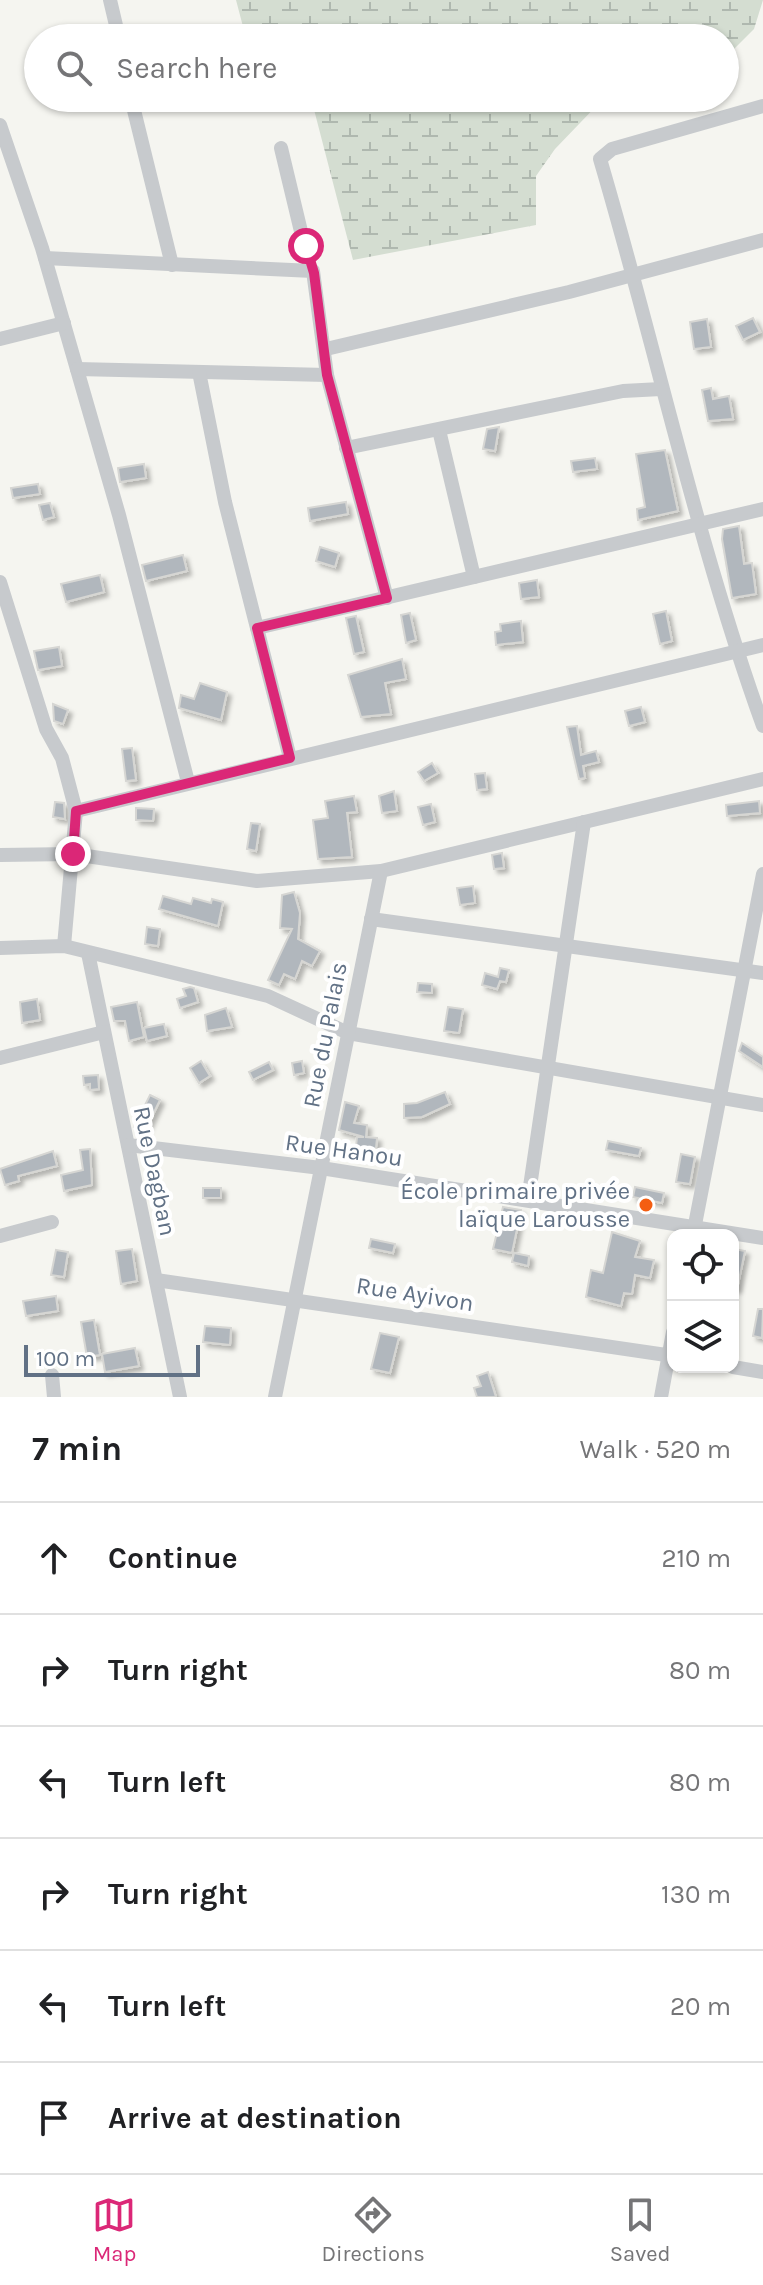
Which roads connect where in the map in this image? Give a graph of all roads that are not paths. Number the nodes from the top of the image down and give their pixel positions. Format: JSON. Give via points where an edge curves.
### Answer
{"nodes":[{"id":1,"x":110,"y":0,"type":"edge"},
{"id":2,"x":116,"y":24,"type":"edge"},
{"id":3,"x":763,"y":106,"type":"edge"},
{"id":4,"x":134,"y":112,"type":"edge"},
{"id":5,"x":0,"y":125,"type":"edge"},
{"id":6,"x":281,"y":148,"type":"dead end"},
{"id":7,"x":6,"y":168,"type":"edge"},
{"id":8,"x":763,"y":240,"type":"edge"},
{"id":9,"x":45,"y":258,"type":"junction"},
{"id":10,"x":172,"y":265,"type":"junction"},
{"id":11,"x":310,"y":269,"type":"junction"},
{"id":12,"x":631,"y":276,"type":"junction"},
{"id":13,"x":64,"y":323,"type":"junction"},
{"id":14,"x":0,"y":339,"type":"edge"},
{"id":15,"x":326,"y":349,"type":"junction"},
{"id":16,"x":77,"y":369,"type":"junction"},
{"id":17,"x":199,"y":372,"type":"junction"},
{"id":18,"x":327,"y":375,"type":"junction"},
{"id":19,"x":661,"y":389,"type":"junction"},
{"id":20,"x":439,"y":430,"type":"junction"},
{"id":21,"x":346,"y":448,"type":"junction"},
{"id":22,"x":763,"y":509,"type":"edge"},
{"id":23,"x":699,"y":524,"type":"junction"},
{"id":24,"x":474,"y":577,"type":"junction"},
{"id":25,"x":0,"y":582,"type":"edge"},
{"id":26,"x":387,"y":598,"type":"junction"},
{"id":27,"x":257,"y":628,"type":"junction"},
{"id":28,"x":763,"y":645,"type":"edge"},
{"id":29,"x":736,"y":651,"type":"junction"},
{"id":30,"x":763,"y":726,"type":"edge"},
{"id":31,"x":290,"y":758,"type":"junction"},
{"id":32,"x":763,"y":779,"type":"edge"},
{"id":33,"x":188,"y":782,"type":"junction"},
{"id":34,"x":76,"y":811,"type":"junction"},
{"id":35,"x":584,"y":822,"type":"junction"},
{"id":36,"x":73,"y":854,"type":"junction"},
{"id":37,"x":0,"y":855,"type":"edge"},
{"id":38,"x":381,"y":871,"type":"junction"},
{"id":39,"x":763,"y":874,"type":"edge"},
{"id":40,"x":371,"y":919,"type":"junction"},
{"id":41,"x":64,"y":946,"type":"junction"},
{"id":42,"x":566,"y":946,"type":"junction"},
{"id":43,"x":0,"y":948,"type":"edge"},
{"id":44,"x":88,"y":953,"type":"junction"},
{"id":45,"x":745,"y":970,"type":"junction"},
{"id":46,"x":763,"y":973,"type":"edge"},
{"id":47,"x":104,"y":1032,"type":"junction"},
{"id":48,"x":348,"y":1033,"type":"junction"},
{"id":49,"x":0,"y":1057,"type":"edge"},
{"id":50,"x":547,"y":1067,"type":"junction"},
{"id":51,"x":721,"y":1097,"type":"junction"},
{"id":52,"x":763,"y":1105,"type":"edge"},
{"id":53,"x":128,"y":1145,"type":"junction"},
{"id":54,"x":321,"y":1168,"type":"junction"},
{"id":55,"x":528,"y":1200,"type":"junction"},
{"id":56,"x":52,"y":1222,"type":"dead end"},
{"id":57,"x":688,"y":1229,"type":"edge"},
{"id":58,"x":694,"y":1229,"type":"edge"},
{"id":59,"x":739,"y":1235,"type":"edge"},
{"id":60,"x":0,"y":1236,"type":"edge"},
{"id":61,"x":763,"y":1238,"type":"edge"},
{"id":62,"x":156,"y":1280,"type":"junction"},
{"id":63,"x":295,"y":1298,"type":"junction"},
{"id":64,"x":667,"y":1355,"type":"edge"},
{"id":65,"x":739,"y":1368,"type":"edge"},
{"id":66,"x":667,"y":1372,"type":"edge"},
{"id":67,"x":763,"y":1372,"type":"edge"},
{"id":68,"x":52,"y":1375,"type":"dead end"},
{"id":69,"x":54,"y":1397,"type":"edge"},
{"id":70,"x":180,"y":1397,"type":"edge"},
{"id":71,"x":275,"y":1397,"type":"edge"},
{"id":72,"x":661,"y":1397,"type":"edge"}],
"edges":[{"from":1,"to":2,"type":"street"},
{"from":3,"to":12,"type":"street","via":[[600,156]]},
{"from":4,"to":10,"type":"street"},
{"from":5,"to":7,"type":"street"},
{"from":6,"to":11,"type":"street"},
{"from":7,"to":9,"type":"street"},
{"from":8,"to":12,"type":"street"},
{"from":9,"to":10,"type":"street"},
{"from":9,"to":13,"type":"street"},
{"from":10,"to":11,"type":"street"},
{"from":11,"to":15,"type":"street"},
{"from":12,"to":15,"type":"street"},
{"from":12,"to":19,"type":"street"},
{"from":13,"to":14,"type":"street"},
{"from":13,"to":16,"type":"street"},
{"from":15,"to":18,"type":"street"},
{"from":16,"to":17,"type":"street"},
{"from":16,"to":33,"type":"street"},
{"from":17,"to":18,"type":"street"},
{"from":17,"to":27,"type":"street"},
{"from":18,"to":21,"type":"street"},
{"from":19,"to":20,"type":"street","via":[[623,391]]},
{"from":19,"to":23,"type":"street"},
{"from":20,"to":21,"type":"street"},
{"from":20,"to":24,"type":"street"},
{"from":21,"to":26,"type":"street"},
{"from":22,"to":23,"type":"street"},
{"from":23,"to":24,"type":"street"},
{"from":23,"to":29,"type":"street"},
{"from":24,"to":26,"type":"street"},
{"from":25,"to":34,"type":"street"},
{"from":26,"to":27,"type":"street"},
{"from":27,"to":31,"type":"street"},
{"from":28,"to":29,"type":"street"},
{"from":29,"to":30,"type":"street"},
{"from":29,"to":31,"type":"street"},
{"from":31,"to":33,"type":"street"},
{"from":32,"to":35,"type":"street"},
{"from":33,"to":34,"type":"street"},
{"from":34,"to":36,"type":"street"},
{"from":35,"to":38,"type":"street"},
{"from":35,"to":42,"type":"street"},
{"from":36,"to":37,"type":"street"},
{"from":36,"to":38,"type":"street","via":[[257,881]]},
{"from":36,"to":41,"type":"street"},
{"from":38,"to":40,"type":"street","name":"Rue du Palais"},
{"from":39,"to":45,"type":"street"},
{"from":40,"to":42,"type":"street"},
{"from":40,"to":48,"type":"street","name":"Rue du Palais"},
{"from":41,"to":43,"type":"street"},
{"from":41,"to":44,"type":"street"},
{"from":42,"to":45,"type":"street"},
{"from":42,"to":50,"type":"street"},
{"from":44,"to":47,"type":"street","name":"Rue Dagban"},
{"from":44,"to":48,"type":"street","via":[[268,996]]},
{"from":45,"to":46,"type":"street"},
{"from":45,"to":51,"type":"street"},
{"from":47,"to":49,"type":"street"},
{"from":47,"to":53,"type":"street","name":"Rue Dagban"},
{"from":48,"to":50,"type":"street"},
{"from":48,"to":54,"type":"street","name":"Rue du Palais"},
{"from":50,"to":51,"type":"street"},
{"from":50,"to":55,"type":"street"},
{"from":51,"to":52,"type":"street"},
{"from":51,"to":58,"type":"street"},
{"from":53,"to":54,"type":"street","name":"Rue Hanou"},
{"from":53,"to":62,"type":"street","name":"Rue Dagban"},
{"from":54,"to":55,"type":"street","name":"Rue Hanou"},
{"from":54,"to":63,"type":"street","name":"Rue du Palais"},
{"from":55,"to":57,"type":"street","name":"Rue Hanou"},
{"from":56,"to":60,"type":"street"},
{"from":59,"to":61,"type":"street","name":"Rue Hanou"},
{"from":62,"to":63,"type":"street","name":"Rue Ayivon"},
{"from":62,"to":70,"type":"street","name":"Rue Dagban"},
{"from":63,"to":64,"type":"street","name":"Rue Ayivon"},
{"from":63,"to":71,"type":"street","name":"Rue du Palais"},
{"from":65,"to":67,"type":"street"},
{"from":66,"to":72,"type":"street"},
{"from":68,"to":69,"type":"street"}]}
